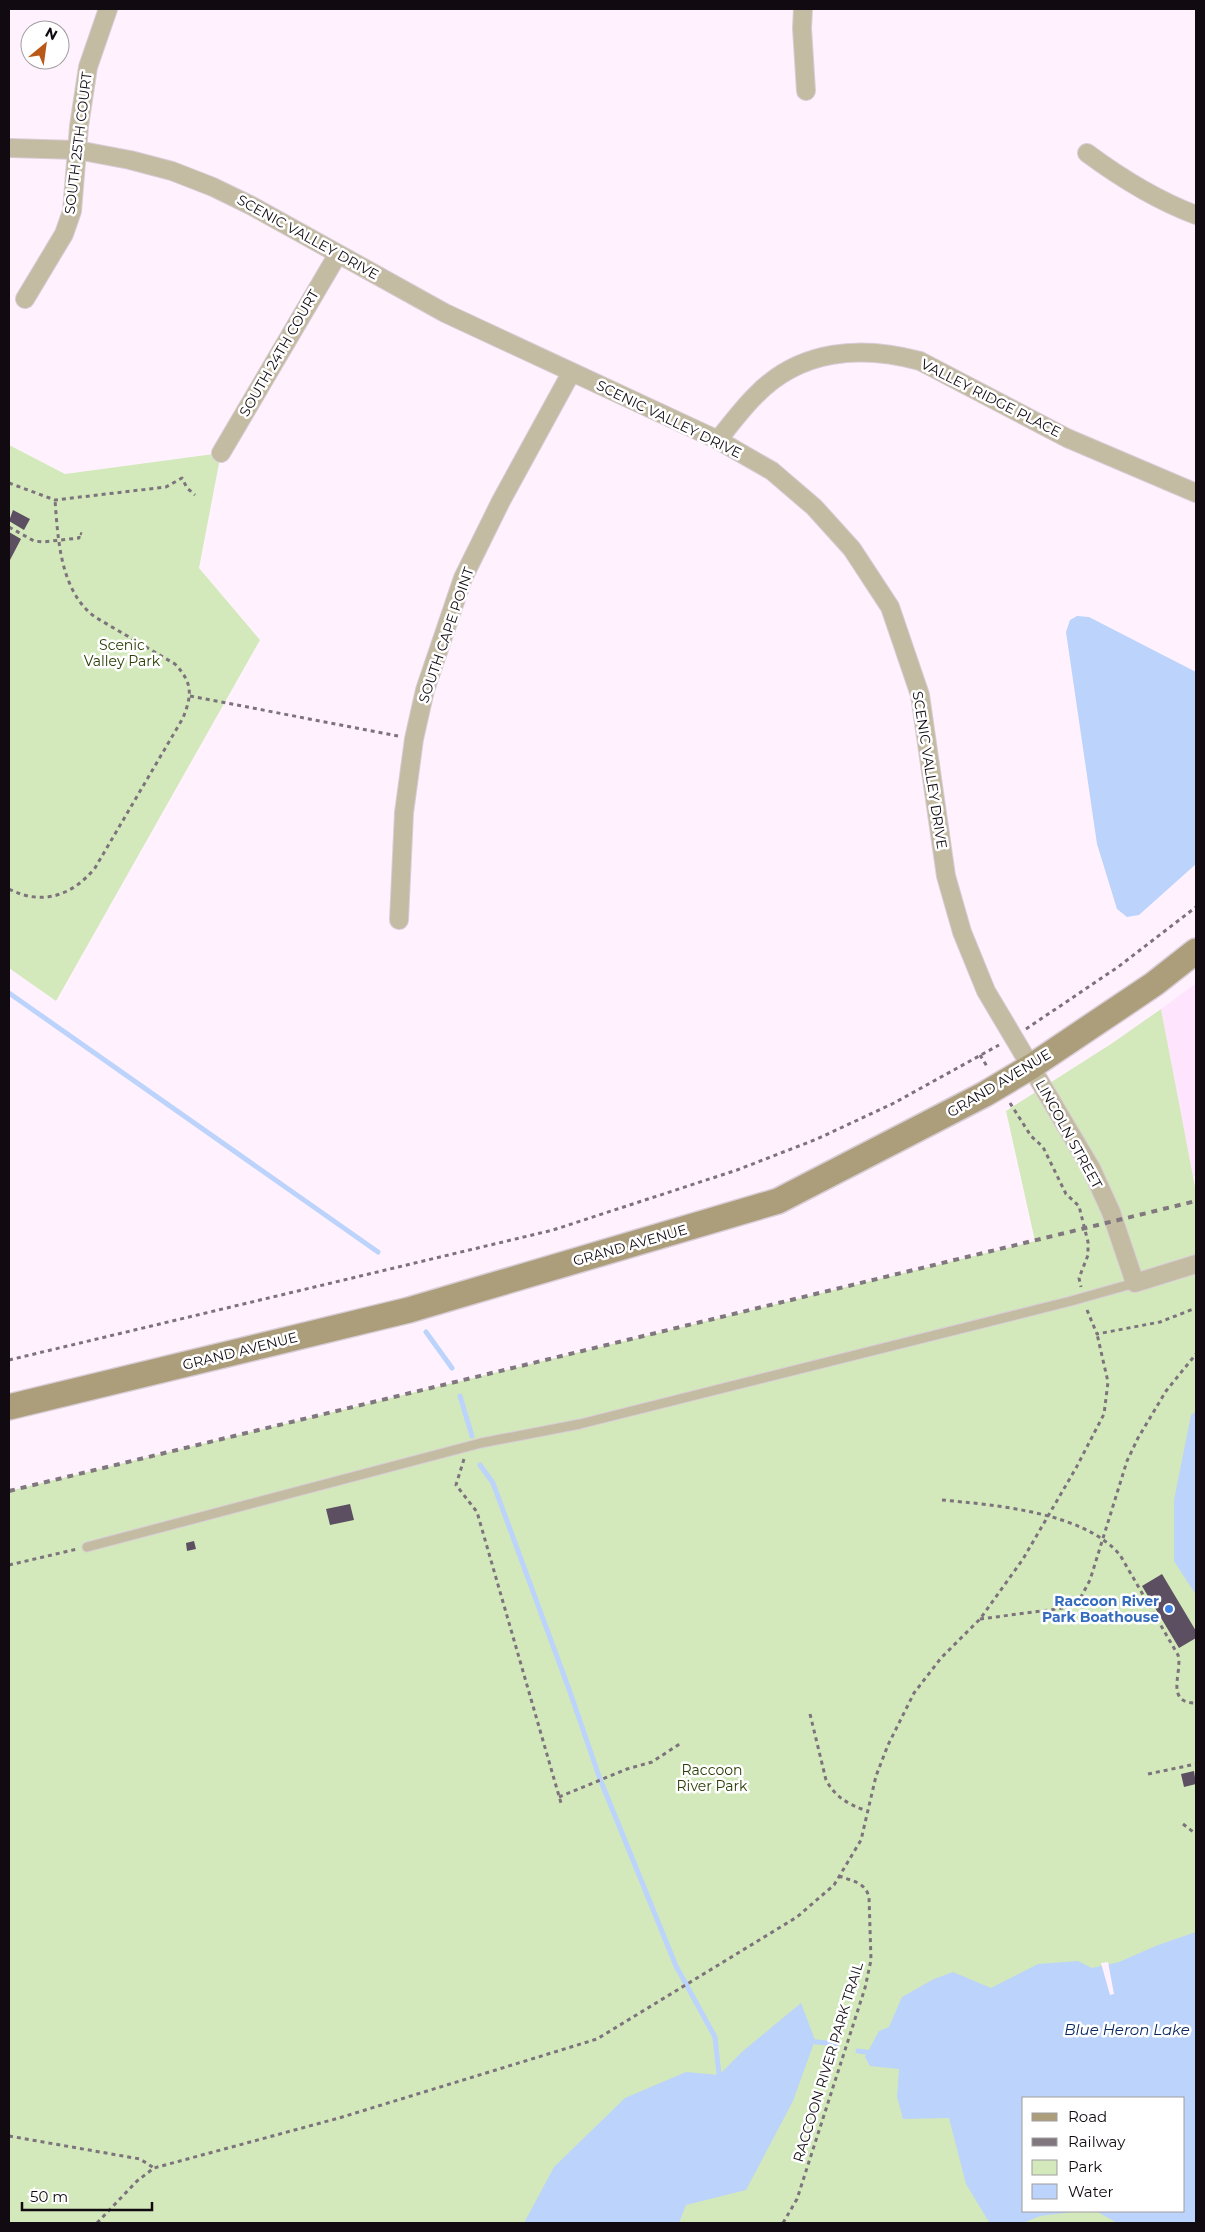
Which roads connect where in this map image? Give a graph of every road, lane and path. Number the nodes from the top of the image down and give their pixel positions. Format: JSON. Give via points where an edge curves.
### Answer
{"nodes":[{"id":1,"x":108,"y":9,"type":"edge"},
{"id":2,"x":803,"y":9,"type":"edge"},
{"id":3,"x":806,"y":91,"type":"dead end"},
{"id":4,"x":9,"y":148,"type":"edge"},
{"id":5,"x":77,"y":150,"type":"junction"},
{"id":6,"x":1087,"y":154,"type":"dead end"},
{"id":7,"x":1196,"y":215,"type":"edge"},
{"id":8,"x":338,"y":254,"type":"junction"},
{"id":9,"x":25,"y":299,"type":"dead end"},
{"id":10,"x":571,"y":372,"type":"junction"},
{"id":11,"x":718,"y":440,"type":"junction"},
{"id":12,"x":221,"y":453,"type":"dead end"},
{"id":13,"x":9,"y":484,"type":"edge"},
{"id":14,"x":1196,"y":492,"type":"edge"},
{"id":15,"x":195,"y":496,"type":"dead end"},
{"id":16,"x":56,"y":500,"type":"junction"},
{"id":17,"x":9,"y":527,"type":"edge"},
{"id":18,"x":82,"y":534,"type":"dead end"},
{"id":19,"x":58,"y":541,"type":"junction"},
{"id":20,"x":190,"y":696,"type":"junction"},
{"id":21,"x":414,"y":739,"type":"junction"},
{"id":22,"x":9,"y":889,"type":"edge"},
{"id":23,"x":1196,"y":907,"type":"edge"},
{"id":24,"x":399,"y":920,"type":"dead end"},
{"id":25,"x":1196,"y":950,"type":"edge"},
{"id":26,"x":1030,"y":1027,"type":"dead end"},
{"id":27,"x":996,"y":1046,"type":"dead end"},
{"id":28,"x":980,"y":1056,"type":"junction"},
{"id":29,"x":986,"y":1064,"type":"dead end"},
{"id":30,"x":1032,"y":1066,"type":"junction"},
{"id":31,"x":1015,"y":1112,"type":"dead end"},
{"id":32,"x":1196,"y":1264,"type":"edge"},
{"id":33,"x":1135,"y":1283,"type":"junction"},
{"id":34,"x":1084,"y":1297,"type":"junction"},
{"id":35,"x":1196,"y":1308,"type":"edge"},
{"id":36,"x":1097,"y":1334,"type":"junction"},
{"id":37,"x":1196,"y":1354,"type":"edge"},
{"id":38,"x":9,"y":1360,"type":"edge"},
{"id":39,"x":9,"y":1408,"type":"edge"},
{"id":40,"x":468,"y":1447,"type":"junction"},
{"id":41,"x":942,"y":1500,"type":"dead end"},
{"id":42,"x":1048,"y":1516,"type":"junction"},
{"id":43,"x":1105,"y":1539,"type":"junction"},
{"id":44,"x":87,"y":1547,"type":"joint"},
{"id":45,"x":9,"y":1565,"type":"edge"},
{"id":46,"x":980,"y":1619,"type":"junction"},
{"id":47,"x":1196,"y":1703,"type":"edge"},
{"id":48,"x":810,"y":1714,"type":"dead end"},
{"id":49,"x":681,"y":1743,"type":"dead end"},
{"id":50,"x":1196,"y":1764,"type":"edge"},
{"id":51,"x":1148,"y":1774,"type":"dead end"},
{"id":52,"x":559,"y":1796,"type":"junction"},
{"id":53,"x":561,"y":1803,"type":"dead end"},
{"id":54,"x":867,"y":1811,"type":"junction"},
{"id":55,"x":1183,"y":1824,"type":"dead end"},
{"id":56,"x":1196,"y":1834,"type":"edge"},
{"id":57,"x":839,"y":1876,"type":"junction"},
{"id":58,"x":9,"y":2136,"type":"edge"},
{"id":59,"x":154,"y":2168,"type":"junction"},
{"id":60,"x":97,"y":2223,"type":"edge"},
{"id":61,"x":783,"y":2223,"type":"edge"}],
"edges":[{"from":1,"to":5,"type":"street","name":"SOUTH 25TH COURT","via":[[88,67]]},
{"from":2,"to":3,"type":"street"},
{"from":4,"to":5,"type":"street","name":"SCENIC VALLEY DRIVE"},
{"from":5,"to":8,"type":"street","name":"SCENIC VALLEY DRIVE","via":[[172,171],[213,187]]},
{"from":5,"to":9,"type":"street","name":"SOUTH 25TH COURT","via":[[74,196],[64,234]]},
{"from":6,"to":7,"type":"street","via":[[1140,190]]},
{"from":8,"to":10,"type":"street","name":"SCENIC VALLEY DRIVE","via":[[445,313]]},
{"from":8,"to":12,"type":"street","name":"SOUTH 24TH COURT"},
{"from":10,"to":11,"type":"street","name":"SCENIC VALLEY DRIVE"},
{"from":10,"to":21,"type":"street","name":"SOUTH CAPE POINT","via":[[463,578],[425,690]]},
{"from":11,"to":14,"type":"street","name":"VALLEY RIDGE PLACE","via":[[756,395],[777,378],[801,364],[846,352],[869,351],[894,354],[927,364],[1067,438]]},
{"from":11,"to":30,"type":"street","name":"SCENIC VALLEY DRIVE","via":[[772,471],[814,507],[852,549],[890,607],[920,695],[946,876],[962,932],[986,991]]},
{"from":13,"to":16,"type":"path"},
{"from":15,"to":16,"type":"path","via":[[182,478],[166,487]]},
{"from":16,"to":19,"type":"path"},
{"from":17,"to":19,"type":"path","via":[[34,541]]},
{"from":18,"to":19,"type":"path","via":[[79,533],[79,538]]},
{"from":19,"to":20,"type":"path","via":[[73,593],[85,610],[175,664],[186,675]]},
{"from":20,"to":21,"type":"path"},
{"from":20,"to":22,"type":"path","via":[[183,718],[85,880],[72,890],[52,897],[36,898]]},
{"from":21,"to":24,"type":"street","name":"SOUTH CAPE POINT","via":[[404,813]]},
{"from":23,"to":26,"type":"path","via":[[1118,967]]},
{"from":25,"to":30,"type":"main road","name":"GRAND AVENUE","via":[[1154,984]]},
{"from":27,"to":28,"type":"path"},
{"from":28,"to":29,"type":"path"},
{"from":28,"to":38,"type":"path","via":[[894,1103],[817,1139],[737,1170],[553,1230]]},
{"from":30,"to":33,"type":"street","name":"LINCOLN STREET","via":[[1092,1168]]},
{"from":30,"to":39,"type":"main road","name":"GRAND AVENUE","via":[[964,1106],[778,1201],[409,1310]]},
{"from":31,"to":34,"type":"path","via":[[1043,1147],[1066,1194],[1079,1206],[1088,1242],[1088,1255],[1079,1278]]},
{"from":32,"to":33,"type":"street"},
{"from":33,"to":34,"type":"lane"},
{"from":34,"to":36,"type":"path"},
{"from":34,"to":40,"type":"lane","via":[[580,1424]]},
{"from":35,"to":36,"type":"path","via":[[1160,1322]]},
{"from":36,"to":42,"type":"path","via":[[1108,1382],[1104,1414]]},
{"from":37,"to":43,"type":"path","via":[[1166,1391],[1138,1438],[1124,1470]]},
{"from":40,"to":44,"type":"lane"},
{"from":40,"to":52,"type":"path","via":[[456,1485],[477,1512]]},
{"from":41,"to":42,"type":"path","via":[[1027,1510]]},
{"from":42,"to":43,"type":"path"},
{"from":42,"to":46,"type":"path","via":[[1023,1559]]},
{"from":43,"to":46,"type":"path","via":[[1090,1580],[1081,1597],[1072,1603],[1049,1611]]},
{"from":43,"to":47,"type":"path","via":[[1120,1555],[1178,1655],[1180,1664],[1176,1687],[1179,1696]]},
{"from":44,"to":45,"type":"path"},
{"from":46,"to":54,"type":"path","via":[[926,1675],[914,1694],[882,1761]]},
{"from":48,"to":54,"type":"path","via":[[826,1780],[838,1797]]},
{"from":49,"to":52,"type":"path","via":[[652,1762]]},
{"from":50,"to":51,"type":"path"},
{"from":52,"to":53,"type":"path"},
{"from":54,"to":57,"type":"path","via":[[861,1840]]},
{"from":55,"to":56,"type":"path"},
{"from":57,"to":59,"type":"path","via":[[834,1886],[797,1917],[597,2039],[339,2118]]},
{"from":57,"to":61,"type":"path","name":"RACCOON RIVER PARK TRAIL","via":[[866,1889],[871,1960],[865,1988],[797,2199]]},
{"from":58,"to":59,"type":"path","via":[[140,2159]]},
{"from":59,"to":60,"type":"path"}]}
